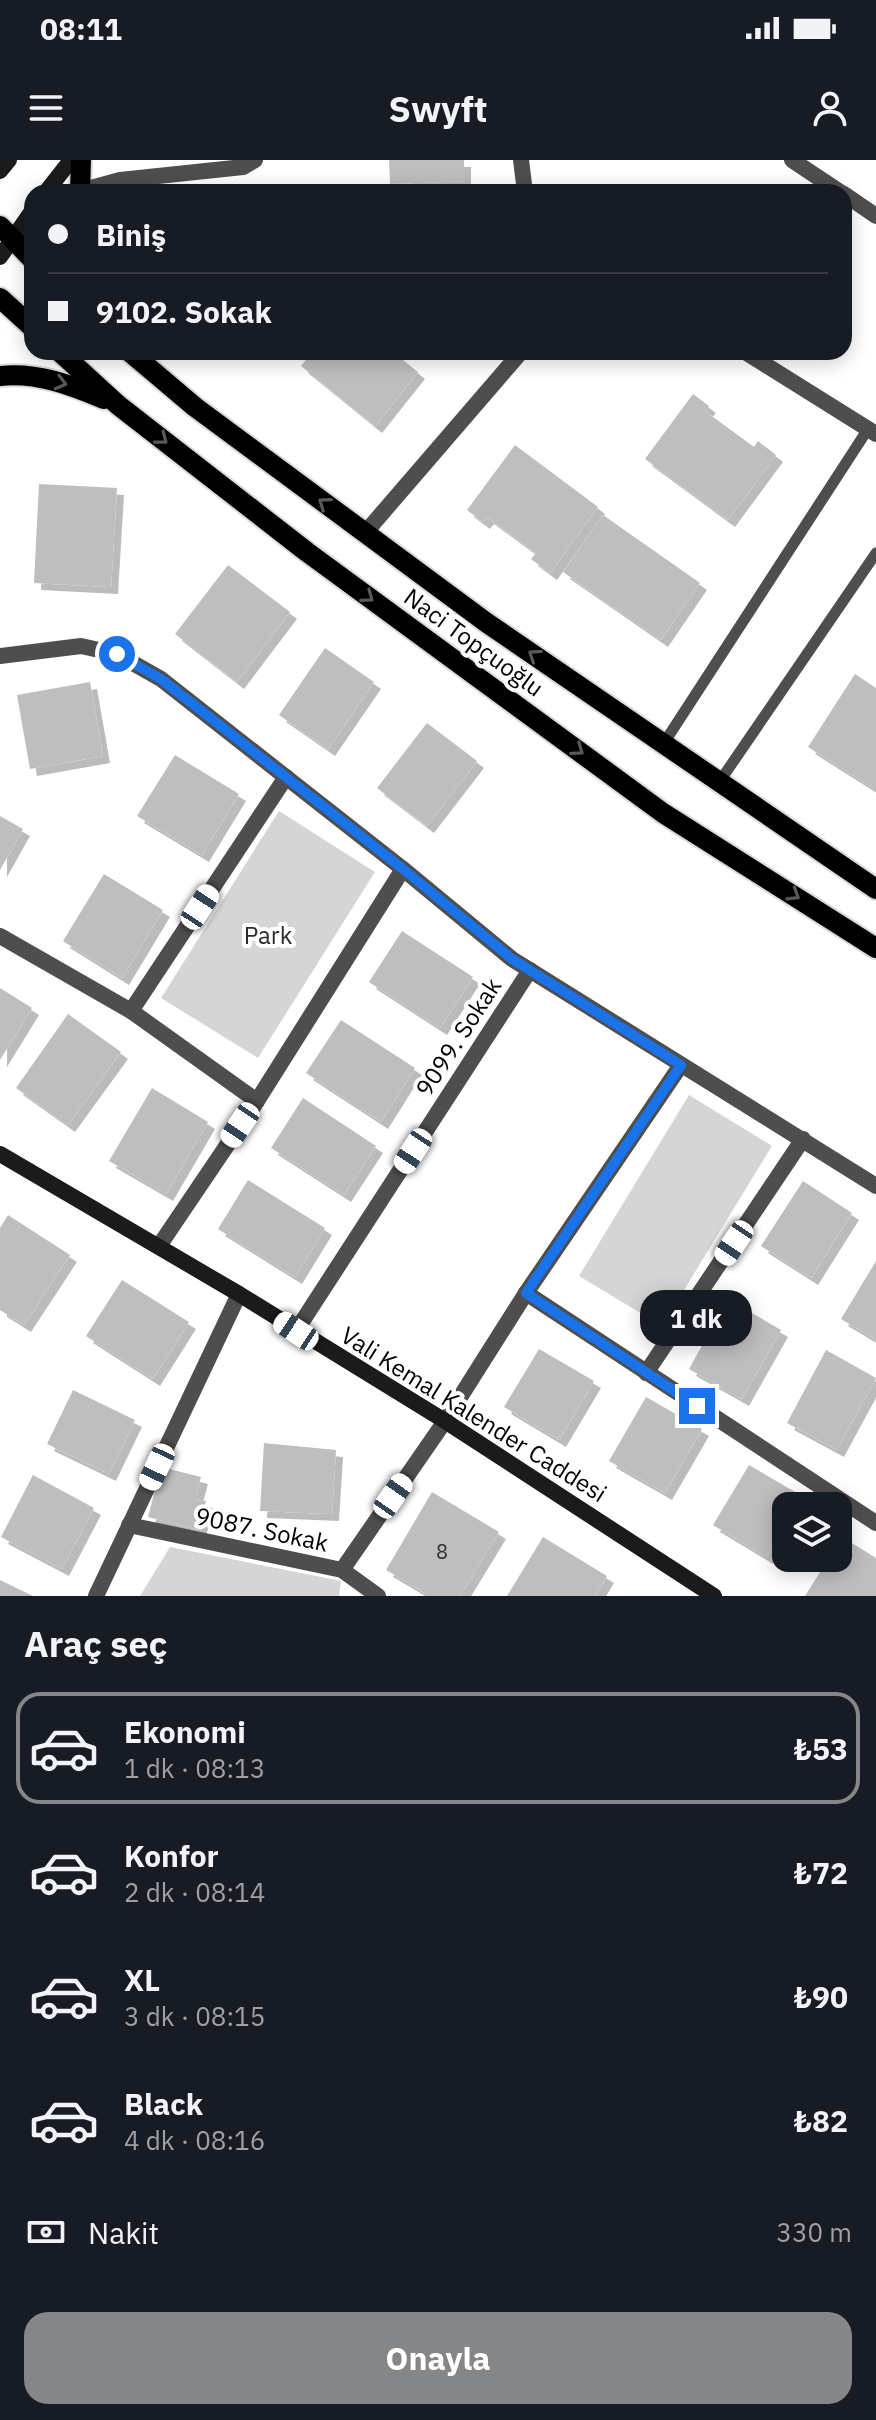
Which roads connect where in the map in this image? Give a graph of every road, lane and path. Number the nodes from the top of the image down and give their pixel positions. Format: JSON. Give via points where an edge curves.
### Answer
{"nodes":[{"id":1,"x":9,"y":160,"type":"edge"},
{"id":2,"x":71,"y":160,"type":"edge"},
{"id":3,"x":81,"y":160,"type":"edge"},
{"id":4,"x":255,"y":160,"type":"edge"},
{"id":5,"x":521,"y":160,"type":"edge"},
{"id":6,"x":792,"y":160,"type":"edge"},
{"id":7,"x":0,"y":171,"type":"edge"},
{"id":8,"x":52,"y":184,"type":"edge"},
{"id":9,"x":80,"y":184,"type":"edge"},
{"id":10,"x":107,"y":184,"type":"edge"},
{"id":11,"x":524,"y":184,"type":"edge"},
{"id":12,"x":828,"y":184,"type":"edge"},
{"id":13,"x":852,"y":200,"type":"edge"},
{"id":14,"x":876,"y":216,"type":"edge"},
{"id":15,"x":24,"y":218,"type":"edge"},
{"id":16,"x":7,"y":232,"type":"edge"},
{"id":17,"x":24,"y":250,"type":"edge"},
{"id":18,"x":0,"y":257,"type":"edge"},
{"id":19,"x":0,"y":298,"type":"edge"},
{"id":20,"x":24,"y":320,"type":"edge"},
{"id":21,"x":69,"y":360,"type":"edge"},
{"id":22,"x":140,"y":360,"type":"edge"},
{"id":23,"x":514,"y":360,"type":"edge"},
{"id":24,"x":758,"y":360,"type":"edge"},
{"id":25,"x":0,"y":376,"type":"edge"},
{"id":26,"x":118,"y":405,"type":"junction"},
{"id":27,"x":872,"y":432,"type":"edge"},
{"id":28,"x":365,"y":533,"type":"junction"},
{"id":29,"x":876,"y":553,"type":"edge"},
{"id":30,"x":0,"y":656,"type":"edge"},
{"id":31,"x":664,"y":743,"type":"junction"},
{"id":32,"x":286,"y":777,"type":"junction"},
{"id":33,"x":720,"y":781,"type":"junction"},
{"id":34,"x":403,"y":869,"type":"junction"},
{"id":35,"x":876,"y":889,"type":"edge"},
{"id":36,"x":0,"y":936,"type":"edge"},
{"id":37,"x":876,"y":948,"type":"edge"},
{"id":38,"x":530,"y":970,"type":"junction"},
{"id":39,"x":131,"y":1011,"type":"junction"},
{"id":40,"x":681,"y":1065,"type":"junction"},
{"id":41,"x":257,"y":1101,"type":"junction"},
{"id":42,"x":803,"y":1139,"type":"junction"},
{"id":43,"x":0,"y":1154,"type":"edge"},
{"id":44,"x":876,"y":1186,"type":"edge"},
{"id":45,"x":159,"y":1246,"type":"junction"},
{"id":46,"x":526,"y":1293,"type":"junction"},
{"id":47,"x":239,"y":1294,"type":"junction"},
{"id":48,"x":296,"y":1331,"type":"junction"},
{"id":49,"x":646,"y":1373,"type":"junction"},
{"id":50,"x":445,"y":1421,"type":"junction"},
{"id":51,"x":876,"y":1523,"type":"edge"},
{"id":52,"x":129,"y":1525,"type":"junction"},
{"id":53,"x":342,"y":1570,"type":"junction"},
{"id":54,"x":96,"y":1596,"type":"edge"},
{"id":55,"x":378,"y":1596,"type":"edge"},
{"id":56,"x":714,"y":1596,"type":"edge"}],
"edges":[{"from":1,"to":7,"type":"street"},
{"from":2,"to":8,"type":"street"},
{"from":3,"to":9,"type":"main road"},
{"from":4,"to":10,"type":"street","via":[[243,167]]},
{"from":5,"to":11,"type":"street"},
{"from":6,"to":12,"type":"street"},
{"from":13,"to":14,"type":"street"},
{"from":15,"to":16,"type":"street"},
{"from":16,"to":17,"type":"main road"},
{"from":16,"to":18,"type":"street"},
{"from":19,"to":20,"type":"main road"},
{"from":21,"to":26,"type":"main road","name":"Naci Topçuoğlu"},
{"from":28,"to":22,"type":"main road","name":"Naci Topçuoğlu","one_way":true},
{"from":23,"to":28,"type":"street"},
{"from":24,"to":27,"type":"street"},
{"from":25,"to":26,"type":"main road","one_way":true,"via":[[38,377]]},
{"from":26,"to":37,"type":"main road","name":"Naci Topçuoğlu","one_way":true,"via":[[307,552],[663,813]]},
{"from":27,"to":31,"type":"lane"},
{"from":31,"to":28,"type":"main road","name":"Naci Topçuoğlu","one_way":true},
{"from":29,"to":33,"type":"lane"},
{"from":30,"to":32,"type":"street","via":[[81,646],[117,654],[161,679]]},
{"from":31,"to":33,"type":"main road","name":"Naci Topçuoğlu"},
{"from":32,"to":34,"type":"street"},
{"from":32,"to":39,"type":"street"},
{"from":33,"to":35,"type":"main road","name":"Naci Topçuoğlu"},
{"from":34,"to":38,"type":"street"},
{"from":34,"to":41,"type":"street"},
{"from":36,"to":39,"type":"street"},
{"from":38,"to":40,"type":"street"},
{"from":38,"to":48,"type":"street","name":"9099. Sokak"},
{"from":39,"to":41,"type":"street"},
{"from":40,"to":42,"type":"street"},
{"from":40,"to":46,"type":"street"},
{"from":41,"to":45,"type":"street"},
{"from":42,"to":44,"type":"street"},
{"from":42,"to":49,"type":"street"},
{"from":43,"to":45,"type":"street","name":"Vali Kemal Kalender Caddesi"},
{"from":45,"to":47,"type":"street","name":"Vali Kemal Kalender Caddesi"},
{"from":46,"to":49,"type":"street"},
{"from":46,"to":50,"type":"street"},
{"from":47,"to":48,"type":"street","name":"Vali Kemal Kalender Caddesi"},
{"from":47,"to":52,"type":"street"},
{"from":48,"to":50,"type":"street","name":"Vali Kemal Kalender Caddesi"},
{"from":49,"to":51,"type":"street"},
{"from":50,"to":53,"type":"street"},
{"from":50,"to":56,"type":"street","name":"Vali Kemal Kalender Caddesi"},
{"from":52,"to":53,"type":"street","name":"9087. Sokak"},
{"from":52,"to":54,"type":"street"},
{"from":53,"to":55,"type":"street","name":"9087. Sokak"}]}
